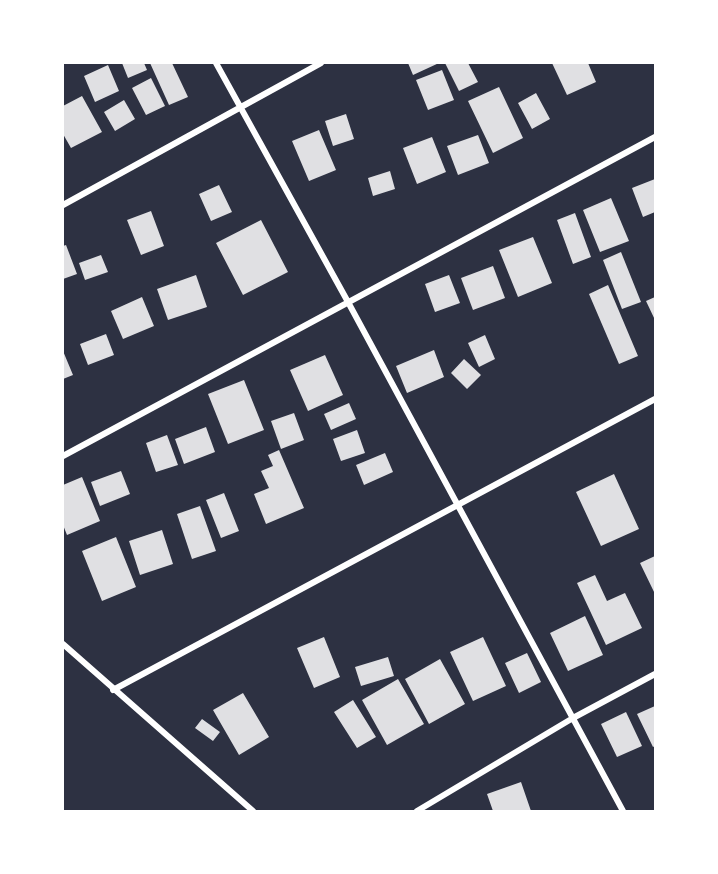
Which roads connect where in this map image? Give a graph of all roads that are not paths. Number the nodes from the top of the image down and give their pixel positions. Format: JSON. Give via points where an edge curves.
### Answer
{"nodes":[{"id":1,"x":216,"y":63,"type":"edge"},
{"id":2,"x":321,"y":63,"type":"edge"},
{"id":3,"x":240,"y":108,"type":"junction"},
{"id":4,"x":655,"y":137,"type":"edge"},
{"id":5,"x":63,"y":205,"type":"edge"},
{"id":6,"x":348,"y":302,"type":"junction"},
{"id":7,"x":655,"y":399,"type":"edge"},
{"id":8,"x":63,"y":456,"type":"edge"},
{"id":9,"x":457,"y":506,"type":"junction"},
{"id":10,"x":63,"y":644,"type":"edge"},
{"id":11,"x":655,"y":674,"type":"edge"},
{"id":12,"x":113,"y":690,"type":"junction"},
{"id":13,"x":573,"y":718,"type":"junction"},
{"id":14,"x":253,"y":811,"type":"edge"},
{"id":15,"x":417,"y":811,"type":"edge"},
{"id":16,"x":623,"y":811,"type":"edge"}],
"edges":[{"from":1,"to":3,"type":"street"},
{"from":2,"to":3,"type":"street"},
{"from":3,"to":5,"type":"street"},
{"from":3,"to":6,"type":"street"},
{"from":4,"to":6,"type":"street"},
{"from":6,"to":8,"type":"street"},
{"from":6,"to":9,"type":"street"},
{"from":7,"to":9,"type":"street"},
{"from":9,"to":12,"type":"street"},
{"from":9,"to":13,"type":"street"},
{"from":10,"to":12,"type":"street"},
{"from":11,"to":13,"type":"street"},
{"from":12,"to":14,"type":"street"},
{"from":13,"to":15,"type":"street"},
{"from":13,"to":16,"type":"street"}]}
